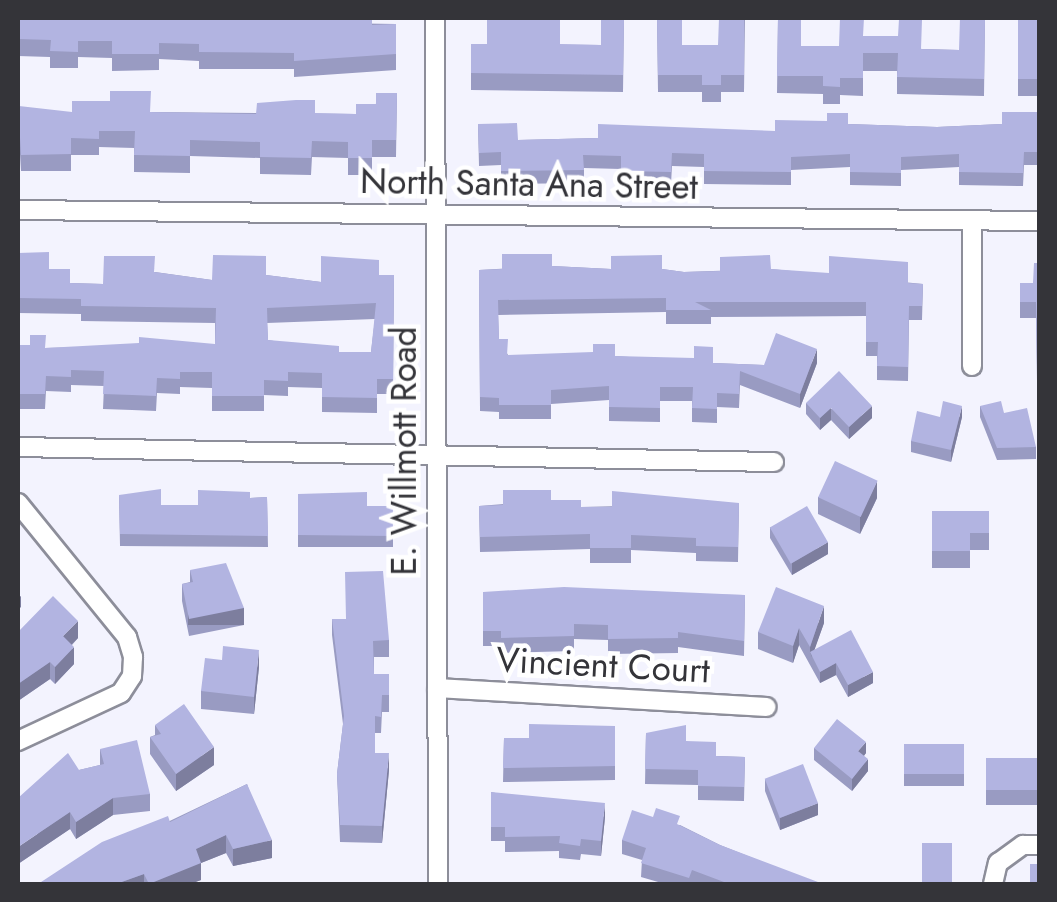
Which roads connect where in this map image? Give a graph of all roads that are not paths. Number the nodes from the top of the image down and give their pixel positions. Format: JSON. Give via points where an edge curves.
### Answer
{"nodes":[{"id":1,"x":435,"y":18,"type":"edge"},
{"id":2,"x":18,"y":210,"type":"edge"},
{"id":3,"x":436,"y":216,"type":"junction"},
{"id":4,"x":972,"y":220,"type":"junction"},
{"id":5,"x":1040,"y":222,"type":"edge"},
{"id":6,"x":972,"y":366,"type":"dead end"},
{"id":7,"x":18,"y":446,"type":"edge"},
{"id":8,"x":437,"y":454,"type":"junction"},
{"id":9,"x":774,"y":462,"type":"dead end"},
{"id":10,"x":18,"y":503,"type":"edge"},
{"id":11,"x":437,"y":688,"type":"junction"},
{"id":12,"x":766,"y":707,"type":"dead end"},
{"id":13,"x":18,"y":741,"type":"edge"},
{"id":14,"x":1040,"y":845,"type":"edge"},
{"id":15,"x":438,"y":884,"type":"edge"},
{"id":16,"x":993,"y":884,"type":"edge"}],
"edges":[{"from":1,"to":3,"type":"street","name":"E. Willmott Road"},
{"from":2,"to":3,"type":"street","name":"North Santa Ana Street"},
{"from":3,"to":4,"type":"street","name":"North Santa Ana Street"},
{"from":3,"to":8,"type":"street","name":"E. Willmott Road"},
{"from":4,"to":5,"type":"street","name":"North Santa Ana Street"},
{"from":4,"to":6,"type":"street"},
{"from":7,"to":8,"type":"street"},
{"from":8,"to":9,"type":"street"},
{"from":8,"to":11,"type":"street","name":"E. Willmott Road"},
{"from":10,"to":13,"type":"street","via":[[127,638],[132,676],[104,704]]},
{"from":11,"to":12,"type":"street","name":"Vincient Court"},
{"from":11,"to":15,"type":"street","name":"E. Willmott Road"},
{"from":14,"to":16,"type":"street","via":[[1022,845],[998,862]]}]}
